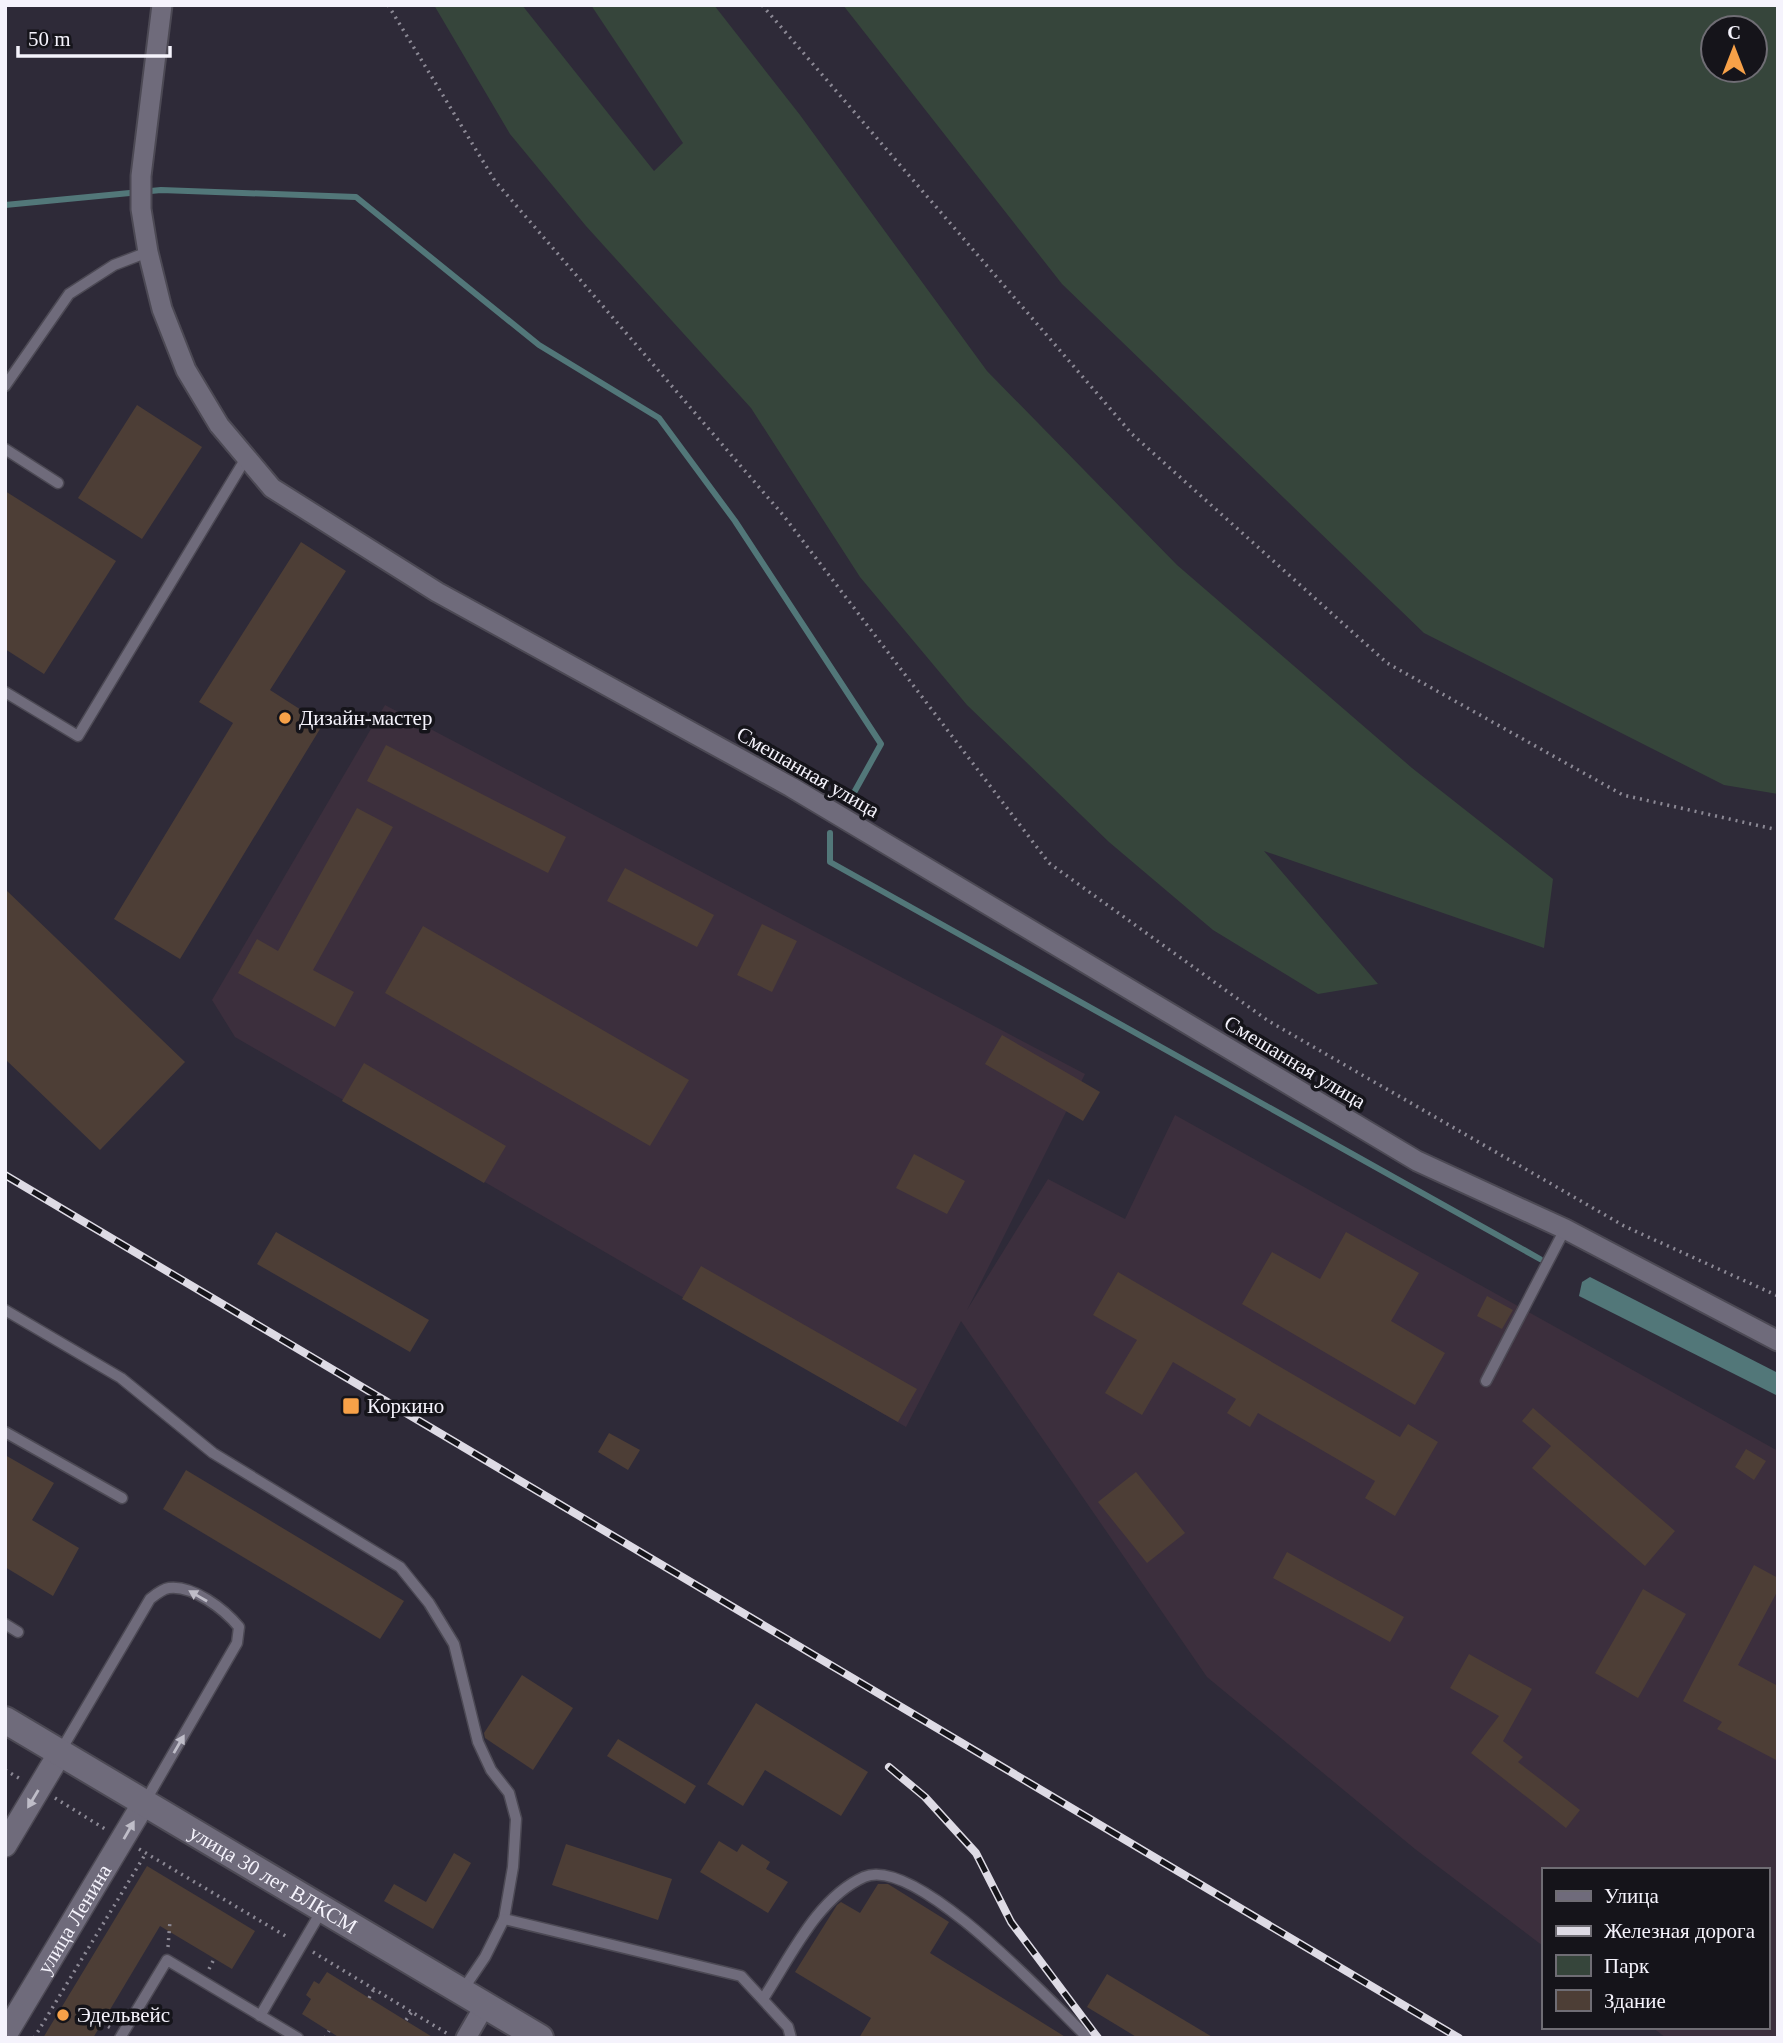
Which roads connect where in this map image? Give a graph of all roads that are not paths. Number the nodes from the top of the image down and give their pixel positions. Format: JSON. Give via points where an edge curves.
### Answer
{"nodes":[{"id":1,"x":162,"y":5,"type":"edge"},
{"id":2,"x":148,"y":252,"type":"junction"},
{"id":3,"x":5,"y":386,"type":"edge"},
{"id":4,"x":5,"y":449,"type":"edge"},
{"id":5,"x":247,"y":457,"type":"junction"},
{"id":6,"x":58,"y":483,"type":"dead end"},
{"id":7,"x":5,"y":692,"type":"edge"},
{"id":8,"x":1565,"y":1229,"type":"junction"},
{"id":9,"x":5,"y":1310,"type":"edge"},
{"id":10,"x":1778,"y":1340,"type":"edge"},
{"id":11,"x":1486,"y":1381,"type":"dead end"},
{"id":12,"x":5,"y":1432,"type":"edge"},
{"id":13,"x":122,"y":1498,"type":"dead end"},
{"id":14,"x":5,"y":1624,"type":"edge"},
{"id":15,"x":18,"y":1632,"type":"dead end"},
{"id":16,"x":5,"y":1720,"type":"edge"},
{"id":17,"x":60,"y":1753,"type":"junction"},
{"id":18,"x":144,"y":1803,"type":"junction"},
{"id":19,"x":5,"y":1845,"type":"edge"},
{"id":20,"x":323,"y":1908,"type":"junction"},
{"id":21,"x":504,"y":1919,"type":"junction"},
{"id":22,"x":462,"y":1992,"type":"junction"},
{"id":23,"x":763,"y":1999,"type":"junction"},
{"id":24,"x":485,"y":2005,"type":"junction"},
{"id":25,"x":260,"y":2016,"type":"junction"},
{"id":26,"x":5,"y":2035,"type":"edge"},
{"id":27,"x":120,"y":2038,"type":"edge"},
{"id":28,"x":298,"y":2038,"type":"edge"},
{"id":29,"x":466,"y":2038,"type":"edge"},
{"id":30,"x":540,"y":2038,"type":"edge"},
{"id":31,"x":791,"y":2038,"type":"edge"},
{"id":32,"x":1088,"y":2038,"type":"edge"}],
"edges":[{"from":1,"to":2,"type":"street","name":"Смешанная улица","via":[[141,176]]},
{"from":2,"to":3,"type":"lane","via":[[114,265],[69,294]]},
{"from":2,"to":5,"type":"street","name":"Смешанная улица","via":[[162,309],[186,370],[219,425]]},
{"from":4,"to":6,"type":"lane"},
{"from":5,"to":7,"type":"lane","via":[[78,736]]},
{"from":5,"to":8,"type":"street","name":"Смешанная улица","via":[[272,488],[437,592],[791,787],[1417,1161]]},
{"from":8,"to":10,"type":"street","name":"Смешанная улица"},
{"from":8,"to":11,"type":"lane"},
{"from":9,"to":21,"type":"lane","via":[[121,1378],[213,1453],[400,1567],[454,1644],[478,1742],[509,1793],[516,1842]]},
{"from":12,"to":13,"type":"lane"},
{"from":14,"to":15,"type":"lane"},
{"from":16,"to":17,"type":"main road","name":"улица 30 лет ВЛКСМ"},
{"from":17,"to":18,"type":"main road","name":"улица 30 лет ВЛКСМ"},
{"from":18,"to":17,"type":"lane","one_way":true,"via":[[237,1643],[239,1627],[228,1613],[185,1588],[166,1588],[150,1598]]},
{"from":17,"to":19,"type":"street","one_way":true},
{"from":18,"to":20,"type":"main road","name":"улица 30 лет ВЛКСМ"},
{"from":26,"to":18,"type":"street","name":"улица Ленина","one_way":true},
{"from":20,"to":22,"type":"main road","name":"улица 30 лет ВЛКСМ"},
{"from":20,"to":25,"type":"lane"},
{"from":21,"to":22,"type":"lane"},
{"from":21,"to":23,"type":"lane","via":[[741,1976]]},
{"from":22,"to":24,"type":"main road","name":"улица 30 лет ВЛКСМ"},
{"from":23,"to":31,"type":"lane","via":[[788,2027]]},
{"from":23,"to":32,"type":"lane","via":[[836,1895],[866,1876],[890,1874],[955,1911]]},
{"from":24,"to":29,"type":"street"},
{"from":24,"to":30,"type":"main road","name":"улица 30 лет ВЛКСМ"},
{"from":25,"to":27,"type":"lane","via":[[167,1960]]},
{"from":25,"to":28,"type":"lane"}]}
